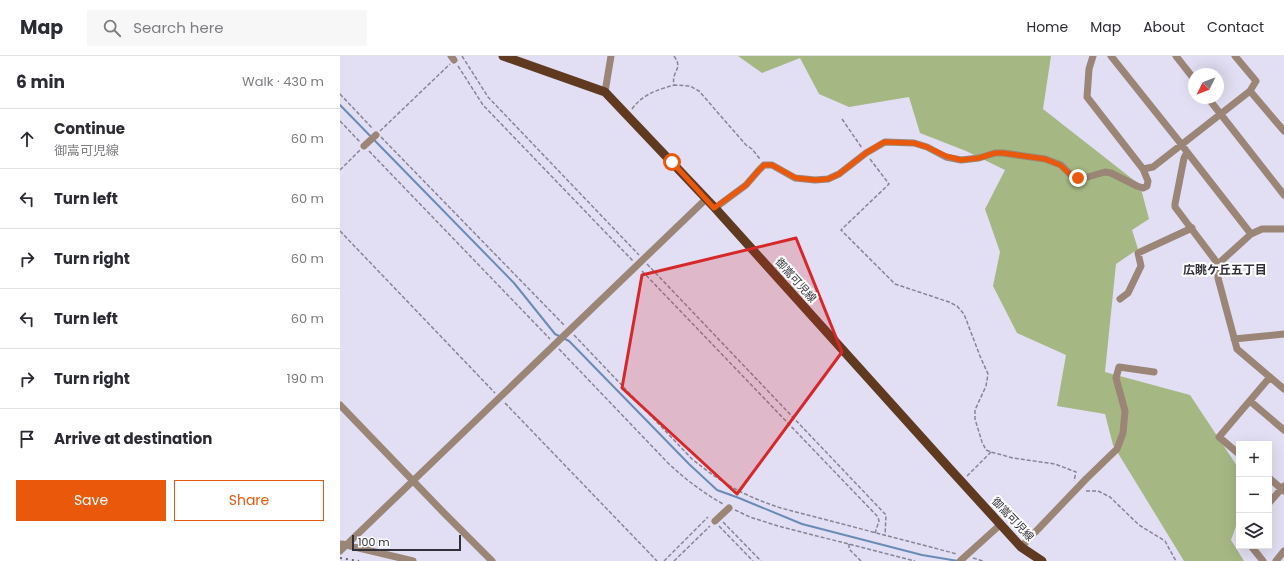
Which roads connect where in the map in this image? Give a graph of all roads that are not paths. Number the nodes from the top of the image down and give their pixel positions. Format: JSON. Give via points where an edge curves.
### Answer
{"nodes":[{"id":1,"x":504,"y":56,"type":"edge"},
{"id":2,"x":611,"y":56,"type":"edge"},
{"id":3,"x":1093,"y":56,"type":"edge"},
{"id":4,"x":1111,"y":56,"type":"edge"},
{"id":5,"x":1176,"y":56,"type":"edge"},
{"id":6,"x":1236,"y":56,"type":"edge"},
{"id":7,"x":1188,"y":71,"type":"edge"},
{"id":8,"x":1250,"y":91,"type":"junction"},
{"id":9,"x":605,"y":92,"type":"junction"},
{"id":10,"x":1213,"y":104,"type":"edge"},
{"id":11,"x":1221,"y":114,"type":"junction"},
{"id":12,"x":1283,"y":128,"type":"edge"},
{"id":13,"x":377,"y":134,"type":"road end"},
{"id":14,"x":366,"y":144,"type":"road end"},
{"id":15,"x":1182,"y":145,"type":"junction"},
{"id":16,"x":1186,"y":152,"type":"junction"},
{"id":17,"x":1143,"y":169,"type":"junction"},
{"id":18,"x":1284,"y":195,"type":"edge"},
{"id":19,"x":706,"y":199,"type":"junction"},
{"id":20,"x":714,"y":208,"type":"junction"},
{"id":21,"x":1192,"y":228,"type":"junction"},
{"id":22,"x":1284,"y":229,"type":"edge"},
{"id":23,"x":1251,"y":234,"type":"junction"},
{"id":24,"x":1218,"y":264,"type":"junction"},
{"id":25,"x":1120,"y":299,"type":"dead end"},
{"id":26,"x":1284,"y":334,"type":"edge"},
{"id":27,"x":1234,"y":340,"type":"junction"},
{"id":28,"x":1154,"y":372,"type":"dead end"},
{"id":29,"x":1270,"y":378,"type":"junction"},
{"id":30,"x":1284,"y":389,"type":"edge"},
{"id":31,"x":1250,"y":401,"type":"junction"},
{"id":32,"x":340,"y":405,"type":"edge"},
{"id":33,"x":1284,"y":430,"type":"edge"},
{"id":34,"x":1236,"y":451,"type":"edge"},
{"id":35,"x":414,"y":480,"type":"junction"},
{"id":36,"x":1272,"y":480,"type":"edge"},
{"id":37,"x":1283,"y":488,"type":"edge"},
{"id":38,"x":1272,"y":500,"type":"edge"},
{"id":39,"x":729,"y":508,"type":"road end"},
{"id":40,"x":715,"y":518,"type":"road end"},
{"id":41,"x":1001,"y":524,"type":"junction"},
{"id":42,"x":343,"y":544,"type":"edge"},
{"id":43,"x":1021,"y":547,"type":"junction"},
{"id":44,"x":1253,"y":549,"type":"edge"},
{"id":45,"x":340,"y":551,"type":"edge"},
{"id":46,"x":1284,"y":551,"type":"edge"},
{"id":47,"x":963,"y":558,"type":"edge"},
{"id":48,"x":413,"y":561,"type":"edge"},
{"id":49,"x":492,"y":561,"type":"edge"},
{"id":50,"x":1042,"y":561,"type":"edge"},
{"id":51,"x":1263,"y":561,"type":"edge"},
{"id":52,"x":1276,"y":561,"type":"edge"}],
"edges":[{"from":1,"to":9,"type":"main road","name":"御嵩可児線"},
{"from":2,"to":9,"type":"street"},
{"from":3,"to":17,"type":"street","via":[[1089,69],[1087,98]]},
{"from":4,"to":15,"type":"street"},
{"from":5,"to":7,"type":"street"},
{"from":6,"to":8,"type":"street","via":[[1256,81]]},
{"from":8,"to":11,"type":"street"},
{"from":8,"to":12,"type":"street"},
{"from":9,"to":19,"type":"main road","name":"御嵩可児線"},
{"from":10,"to":11,"type":"street"},
{"from":11,"to":15,"type":"street"},
{"from":11,"to":18,"type":"street"},
{"from":13,"to":14,"type":"street"},
{"from":15,"to":16,"type":"street"},
{"from":15,"to":17,"type":"street","via":[[1153,167]]},
{"from":16,"to":21,"type":"street","via":[[1175,206]]},
{"from":16,"to":23,"type":"street"},
{"from":17,"to":20,"type":"street","via":[[1148,181],[1147,186],[1143,188],[1105,172],[1078,178],[1060,165],[1045,159],[995,153],[961,160],[914,143],[884,142],[839,174],[823,180],[796,178],[772,165],[764,165],[746,185]]},
{"from":19,"to":20,"type":"main road","name":"御嵩可児線"},
{"from":19,"to":35,"type":"street"},
{"from":20,"to":41,"type":"main road","name":"御嵩可児線"},
{"from":21,"to":24,"type":"street"},
{"from":21,"to":25,"type":"street","via":[[1138,253],[1141,266],[1128,293]]},
{"from":22,"to":23,"type":"street","via":[[1262,229]]},
{"from":23,"to":24,"type":"street"},
{"from":24,"to":27,"type":"street","via":[[1218,278]]},
{"from":26,"to":27,"type":"street"},
{"from":27,"to":29,"type":"street","via":[[1237,349]]},
{"from":28,"to":43,"type":"street","via":[[1119,366],[1116,378],[1125,411],[1123,433],[1117,449]]},
{"from":29,"to":30,"type":"street"},
{"from":29,"to":31,"type":"street"},
{"from":31,"to":33,"type":"street"},
{"from":31,"to":34,"type":"street","via":[[1219,437]]},
{"from":32,"to":35,"type":"street"},
{"from":35,"to":42,"type":"street"},
{"from":35,"to":49,"type":"street"},
{"from":36,"to":37,"type":"street"},
{"from":37,"to":38,"type":"street"},
{"from":39,"to":40,"type":"street"},
{"from":41,"to":43,"type":"main road","name":"御嵩可児線"},
{"from":41,"to":47,"type":"street"},
{"from":42,"to":45,"type":"street"},
{"from":42,"to":48,"type":"street"},
{"from":43,"to":50,"type":"main road","name":"御嵩可児線"},
{"from":44,"to":51,"type":"street"},
{"from":46,"to":52,"type":"street"}]}
